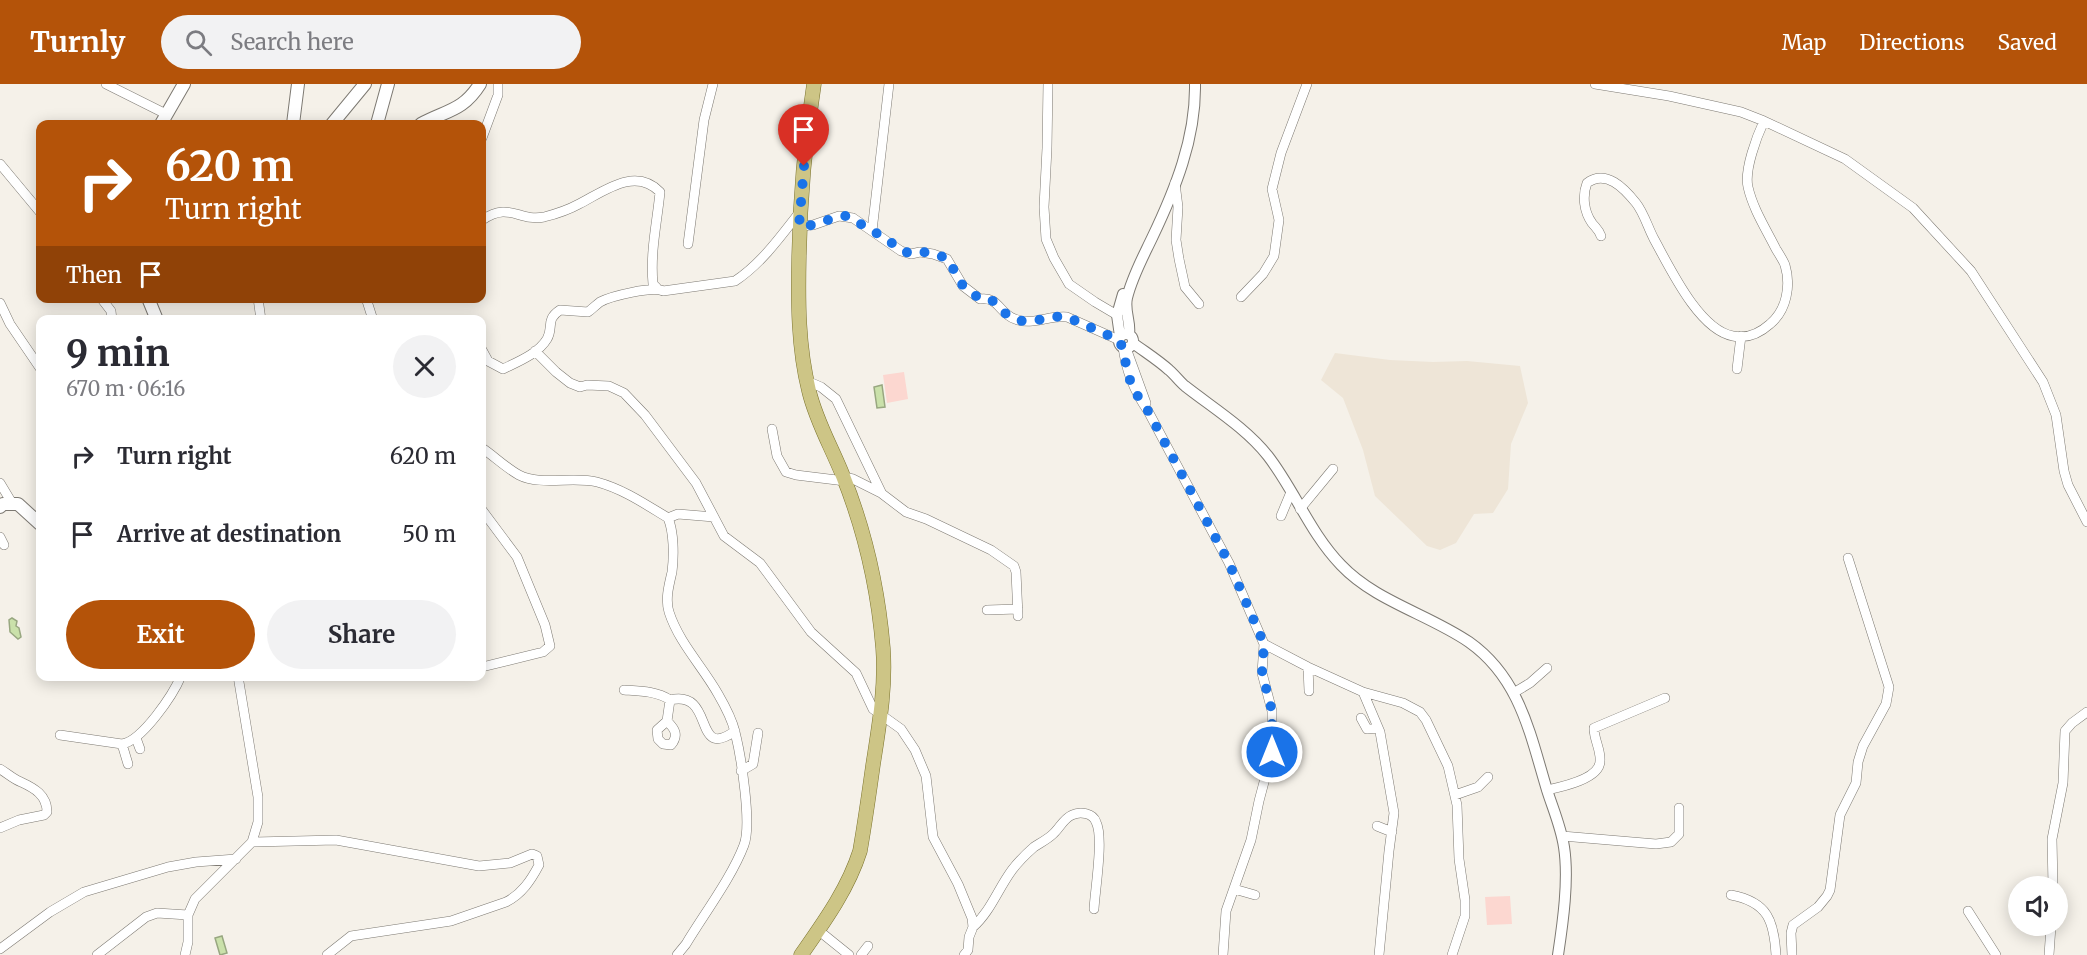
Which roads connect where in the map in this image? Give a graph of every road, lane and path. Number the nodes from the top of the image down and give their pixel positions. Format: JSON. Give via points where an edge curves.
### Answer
{"nodes":[{"id":1,"x":106,"y":84,"type":"edge"},
{"id":2,"x":184,"y":84,"type":"edge"},
{"id":3,"x":298,"y":84,"type":"edge"},
{"id":4,"x":365,"y":84,"type":"edge"},
{"id":5,"x":388,"y":84,"type":"edge"},
{"id":6,"x":480,"y":84,"type":"edge"},
{"id":7,"x":498,"y":84,"type":"edge"},
{"id":8,"x":713,"y":84,"type":"edge"},
{"id":9,"x":814,"y":84,"type":"edge"},
{"id":10,"x":889,"y":84,"type":"edge"},
{"id":11,"x":1048,"y":84,"type":"edge"},
{"id":12,"x":1195,"y":84,"type":"edge"},
{"id":13,"x":1307,"y":84,"type":"edge"},
{"id":14,"x":1595,"y":84,"type":"edge"},
{"id":15,"x":164,"y":119,"type":"edge"},
{"id":16,"x":294,"y":120,"type":"edge"},
{"id":17,"x":335,"y":120,"type":"edge"},
{"id":18,"x":379,"y":120,"type":"edge"},
{"id":19,"x":429,"y":120,"type":"edge"},
{"id":20,"x":1764,"y":121,"type":"junction"},
{"id":21,"x":486,"y":127,"type":"edge"},
{"id":22,"x":0,"y":164,"type":"edge"},
{"id":23,"x":1175,"y":183,"type":"junction"},
{"id":24,"x":36,"y":207,"type":"edge"},
{"id":25,"x":486,"y":218,"type":"edge"},
{"id":26,"x":799,"y":220,"type":"junction"},
{"id":27,"x":872,"y":231,"type":"junction"},
{"id":28,"x":1601,"y":236,"type":"dead end"},
{"id":29,"x":688,"y":244,"type":"dead end"},
{"id":30,"x":1143,"y":257,"type":"junction"},
{"id":31,"x":657,"y":288,"type":"junction"},
{"id":32,"x":1241,"y":297,"type":"dead end"},
{"id":33,"x":0,"y":303,"type":"edge"},
{"id":34,"x":1198,"y":304,"type":"dead end"},
{"id":35,"x":1117,"y":315,"type":"junction"},
{"id":36,"x":1741,"y":336,"type":"junction"},
{"id":37,"x":1125,"y":342,"type":"junction"},
{"id":38,"x":535,"y":351,"type":"junction"},
{"id":39,"x":486,"y":357,"type":"edge"},
{"id":40,"x":36,"y":362,"type":"edge"},
{"id":41,"x":1737,"y":369,"type":"dead end"},
{"id":42,"x":807,"y":381,"type":"junction"},
{"id":43,"x":772,"y":429,"type":"dead end"},
{"id":44,"x":486,"y":451,"type":"edge"},
{"id":45,"x":1333,"y":469,"type":"dead end"},
{"id":46,"x":844,"y":479,"type":"junction"},
{"id":47,"x":0,"y":483,"type":"edge"},
{"id":48,"x":1291,"y":492,"type":"junction"},
{"id":49,"x":881,"y":493,"type":"junction"},
{"id":50,"x":6,"y":505,"type":"edge"},
{"id":51,"x":1300,"y":509,"type":"junction"},
{"id":52,"x":486,"y":515,"type":"edge"},
{"id":53,"x":1281,"y":516,"type":"dead end"},
{"id":54,"x":714,"y":517,"type":"junction"},
{"id":55,"x":668,"y":518,"type":"junction"},
{"id":56,"x":36,"y":520,"type":"edge"},
{"id":57,"x":2087,"y":522,"type":"edge"},
{"id":58,"x":1848,"y":558,"type":"dead end"},
{"id":59,"x":987,"y":610,"type":"dead end"},
{"id":60,"x":1264,"y":644,"type":"junction"},
{"id":61,"x":486,"y":666,"type":"edge"},
{"id":62,"x":1308,"y":667,"type":"junction"},
{"id":63,"x":1547,"y":668,"type":"dead end"},
{"id":64,"x":179,"y":681,"type":"edge"},
{"id":65,"x":239,"y":681,"type":"edge"},
{"id":66,"x":624,"y":690,"type":"dead end"},
{"id":67,"x":1309,"y":691,"type":"dead end"},
{"id":68,"x":1363,"y":692,"type":"junction"},
{"id":69,"x":1515,"y":692,"type":"junction"},
{"id":70,"x":1665,"y":698,"type":"dead end"},
{"id":71,"x":670,"y":700,"type":"junction"},
{"id":72,"x":2087,"y":712,"type":"edge"},
{"id":73,"x":881,"y":715,"type":"junction"},
{"id":74,"x":1361,"y":718,"type":"dead end"},
{"id":75,"x":667,"y":721,"type":"dead end"},
{"id":76,"x":1378,"y":728,"type":"junction"},
{"id":77,"x":735,"y":731,"type":"junction"},
{"id":78,"x":758,"y":733,"type":"dead end"},
{"id":79,"x":60,"y":735,"type":"dead end"},
{"id":80,"x":136,"y":738,"type":"junction"},
{"id":81,"x":122,"y":744,"type":"junction"},
{"id":82,"x":140,"y":749,"type":"dead end"},
{"id":83,"x":128,"y":764,"type":"dead end"},
{"id":84,"x":0,"y":769,"type":"edge"},
{"id":85,"x":741,"y":771,"type":"junction"},
{"id":86,"x":1488,"y":777,"type":"dead end"},
{"id":87,"x":1547,"y":790,"type":"junction"},
{"id":88,"x":1455,"y":795,"type":"junction"},
{"id":89,"x":1679,"y":808,"type":"dead end"},
{"id":90,"x":1377,"y":826,"type":"dead end"},
{"id":91,"x":0,"y":828,"type":"edge"},
{"id":92,"x":1392,"y":832,"type":"junction"},
{"id":93,"x":1562,"y":836,"type":"junction"},
{"id":94,"x":252,"y":842,"type":"junction"},
{"id":95,"x":236,"y":859,"type":"junction"},
{"id":96,"x":2053,"y":876,"type":"edge"},
{"id":97,"x":1234,"y":889,"type":"junction"},
{"id":98,"x":1731,"y":894,"type":"dead end"},
{"id":99,"x":1256,"y":895,"type":"dead end"},
{"id":100,"x":1094,"y":909,"type":"dead end"},
{"id":101,"x":1968,"y":911,"type":"dead end"},
{"id":102,"x":188,"y":915,"type":"junction"},
{"id":103,"x":973,"y":927,"type":"junction"},
{"id":104,"x":818,"y":930,"type":"junction"},
{"id":105,"x":2050,"y":936,"type":"edge"},
{"id":106,"x":868,"y":946,"type":"dead end"},
{"id":107,"x":0,"y":949,"type":"edge"},
{"id":108,"x":968,"y":953,"type":"edge"},
{"id":109,"x":97,"y":955,"type":"edge"},
{"id":110,"x":184,"y":955,"type":"edge"},
{"id":111,"x":327,"y":955,"type":"edge"},
{"id":112,"x":677,"y":955,"type":"edge"},
{"id":113,"x":801,"y":955,"type":"edge"},
{"id":114,"x":849,"y":955,"type":"edge"},
{"id":115,"x":861,"y":955,"type":"edge"},
{"id":116,"x":1223,"y":955,"type":"edge"},
{"id":117,"x":1379,"y":955,"type":"edge"},
{"id":118,"x":1452,"y":955,"type":"edge"},
{"id":119,"x":1558,"y":955,"type":"edge"},
{"id":120,"x":1776,"y":955,"type":"edge"},
{"id":121,"x":1792,"y":955,"type":"edge"},
{"id":122,"x":1996,"y":955,"type":"edge"},
{"id":123,"x":2049,"y":955,"type":"edge"}],
"edges":[{"from":1,"to":15,"type":"street"},
{"from":2,"to":15,"type":"main road"},
{"from":3,"to":16,"type":"main road"},
{"from":4,"to":17,"type":"main road"},
{"from":5,"to":18,"type":"main road"},
{"from":6,"to":19,"type":"main road","via":[[465,103]]},
{"from":7,"to":21,"type":"street"},
{"from":8,"to":29,"type":"street","via":[[704,120]]},
{"from":9,"to":26,"type":"main road"},
{"from":10,"to":27,"type":"street"},
{"from":11,"to":35,"type":"street","via":[[1046,239],[1069,284]]},
{"from":12,"to":23,"type":"street","via":[[1190,140]]},
{"from":13,"to":32,"type":"street","via":[[1272,189],[1279,220],[1274,256]]},
{"from":14,"to":20,"type":"street","via":[[1670,96]]},
{"from":20,"to":36,"type":"street","via":[[1752,153],[1747,186],[1784,265],[1785,305],[1774,321],[1756,334]]},
{"from":20,"to":57,"type":"street","via":[[1845,159],[1913,207],[1971,271],[2043,381],[2056,416],[2066,478]]},
{"from":22,"to":24,"type":"street"},
{"from":23,"to":30,"type":"street"},
{"from":23,"to":34,"type":"street","via":[[1179,259],[1185,287]]},
{"from":25,"to":31,"type":"street","via":[[501,211],[529,218],[544,217],[568,210],[627,181],[654,186],[660,192],[652,259],[653,284]]},
{"from":26,"to":27,"type":"street","via":[[813,225],[847,216]]},
{"from":26,"to":31,"type":"street","via":[[735,280],[663,291]]},
{"from":26,"to":42,"type":"main road","via":[[798,305]]},
{"from":27,"to":37,"type":"street","via":[[911,254],[926,252],[947,258],[963,286],[980,299],[993,300],[1013,319],[1026,322],[1067,317]]},
{"from":28,"to":36,"type":"street","via":[[1590,220],[1584,198],[1587,183],[1599,177],[1615,183],[1637,204],[1669,265],[1704,319],[1723,333]]},
{"from":30,"to":35,"type":"street","via":[[1134,269]]},
{"from":30,"to":37,"type":"street","via":[[1126,304]]},
{"from":31,"to":38,"type":"street","via":[[612,298],[588,312],[560,310],[550,319],[546,340]]},
{"from":33,"to":40,"type":"street"},
{"from":35,"to":37,"type":"street"},
{"from":36,"to":41,"type":"street"},
{"from":37,"to":48,"type":"street","via":[[1224,415],[1262,449]]},
{"from":37,"to":60,"type":"street","via":[[1130,378],[1137,395],[1229,563]]},
{"from":38,"to":39,"type":"street","via":[[503,369]]},
{"from":38,"to":54,"type":"street","via":[[570,383],[580,387],[609,386],[624,393],[654,424],[696,483]]},
{"from":42,"to":46,"type":"main road"},
{"from":42,"to":49,"type":"street","via":[[836,399]]},
{"from":43,"to":46,"type":"street","via":[[777,456],[786,472]]},
{"from":44,"to":55,"type":"street","via":[[520,476],[597,482],[616,488]]},
{"from":45,"to":51,"type":"street"},
{"from":46,"to":49,"type":"street","via":[[853,479]]},
{"from":46,"to":73,"type":"main road","via":[[872,565],[883,649]]},
{"from":47,"to":50,"type":"street"},
{"from":48,"to":51,"type":"street"},
{"from":48,"to":53,"type":"street"},
{"from":49,"to":59,"type":"street","via":[[906,512],[991,550],[1014,566],[1018,613]]},
{"from":50,"to":56,"type":"main road","via":[[20,506]]},
{"from":51,"to":69,"type":"street","via":[[1338,563],[1353,577],[1468,642],[1495,664]]},
{"from":52,"to":61,"type":"street","via":[[523,569],[550,646],[543,652]]},
{"from":54,"to":55,"type":"street","via":[[678,514]]},
{"from":54,"to":73,"type":"street","via":[[724,536],[760,563],[815,636],[855,673],[873,709]]},
{"from":55,"to":77,"type":"street","via":[[673,556],[669,611],[688,650],[717,692]]},
{"from":58,"to":121,"type":"street","via":[[1889,687],[1888,698],[1863,746],[1856,783],[1840,815],[1830,890],[1818,907],[1793,925]]},
{"from":60,"to":62,"type":"street"},
{"from":60,"to":97,"type":"street","via":[[1262,673],[1272,711],[1272,752],[1251,840]]},
{"from":62,"to":67,"type":"street"},
{"from":62,"to":68,"type":"street"},
{"from":63,"to":69,"type":"street"},
{"from":64,"to":80,"type":"street","via":[[164,706]]},
{"from":65,"to":94,"type":"street","via":[[258,797],[258,822]]},
{"from":66,"to":71,"type":"street","via":[[645,691]]},
{"from":68,"to":76,"type":"street"},
{"from":68,"to":88,"type":"street","via":[[1420,712],[1448,765]]},
{"from":69,"to":87,"type":"street"},
{"from":70,"to":87,"type":"street","via":[[1594,728],[1600,765],[1596,771],[1577,782]]},
{"from":71,"to":75,"type":"street"},
{"from":71,"to":77,"type":"street","via":[[693,702],[713,738],[726,738]]},
{"from":72,"to":96,"type":"street","via":[[2065,731],[2063,783],[2052,839]]},
{"from":73,"to":103,"type":"street","via":[[901,729],[924,768],[933,837],[965,898]]},
{"from":73,"to":104,"type":"main road","via":[[860,851],[854,871]]},
{"from":74,"to":76,"type":"street","via":[[1367,729]]},
{"from":76,"to":92,"type":"street","via":[[1394,813]]},
{"from":77,"to":85,"type":"street"},
{"from":78,"to":85,"type":"street","via":[[753,764]]},
{"from":79,"to":81,"type":"street"},
{"from":80,"to":81,"type":"street"},
{"from":80,"to":82,"type":"street"},
{"from":81,"to":83,"type":"street"},
{"from":84,"to":91,"type":"street","via":[[32,786],[47,803],[47,812]]},
{"from":85,"to":112,"type":"street","via":[[748,829],[745,844]]},
{"from":86,"to":88,"type":"street","via":[[1478,787]]},
{"from":87,"to":93,"type":"street"},
{"from":88,"to":118,"type":"street","via":[[1465,916]]},
{"from":89,"to":93,"type":"street","via":[[1679,834],[1671,842]]},
{"from":90,"to":92,"type":"street"},
{"from":92,"to":117,"type":"street"},
{"from":93,"to":119,"type":"street","via":[[1565,876]]},
{"from":94,"to":95,"type":"street"},
{"from":94,"to":111,"type":"street","via":[[336,840],[479,866],[499,866],[532,854],[537,856],[539,865],[528,884],[512,898],[451,921],[351,936]]},
{"from":95,"to":102,"type":"street","via":[[195,899]]},
{"from":95,"to":107,"type":"street","via":[[168,867],[84,892]]},
{"from":97,"to":99,"type":"street"},
{"from":97,"to":116,"type":"street","via":[[1227,911]]},
{"from":98,"to":120,"type":"street","via":[[1750,899],[1767,914],[1773,926]]},
{"from":100,"to":103,"type":"street","via":[[1099,849],[1096,821],[1082,813],[1072,814],[1022,858],[982,920]]},
{"from":101,"to":122,"type":"street"},
{"from":102,"to":109,"type":"street","via":[[146,916]]},
{"from":102,"to":110,"type":"street"},
{"from":103,"to":108,"type":"street"},
{"from":104,"to":113,"type":"main road"},
{"from":104,"to":114,"type":"street"},
{"from":105,"to":123,"type":"street"},
{"from":106,"to":115,"type":"street"}]}
